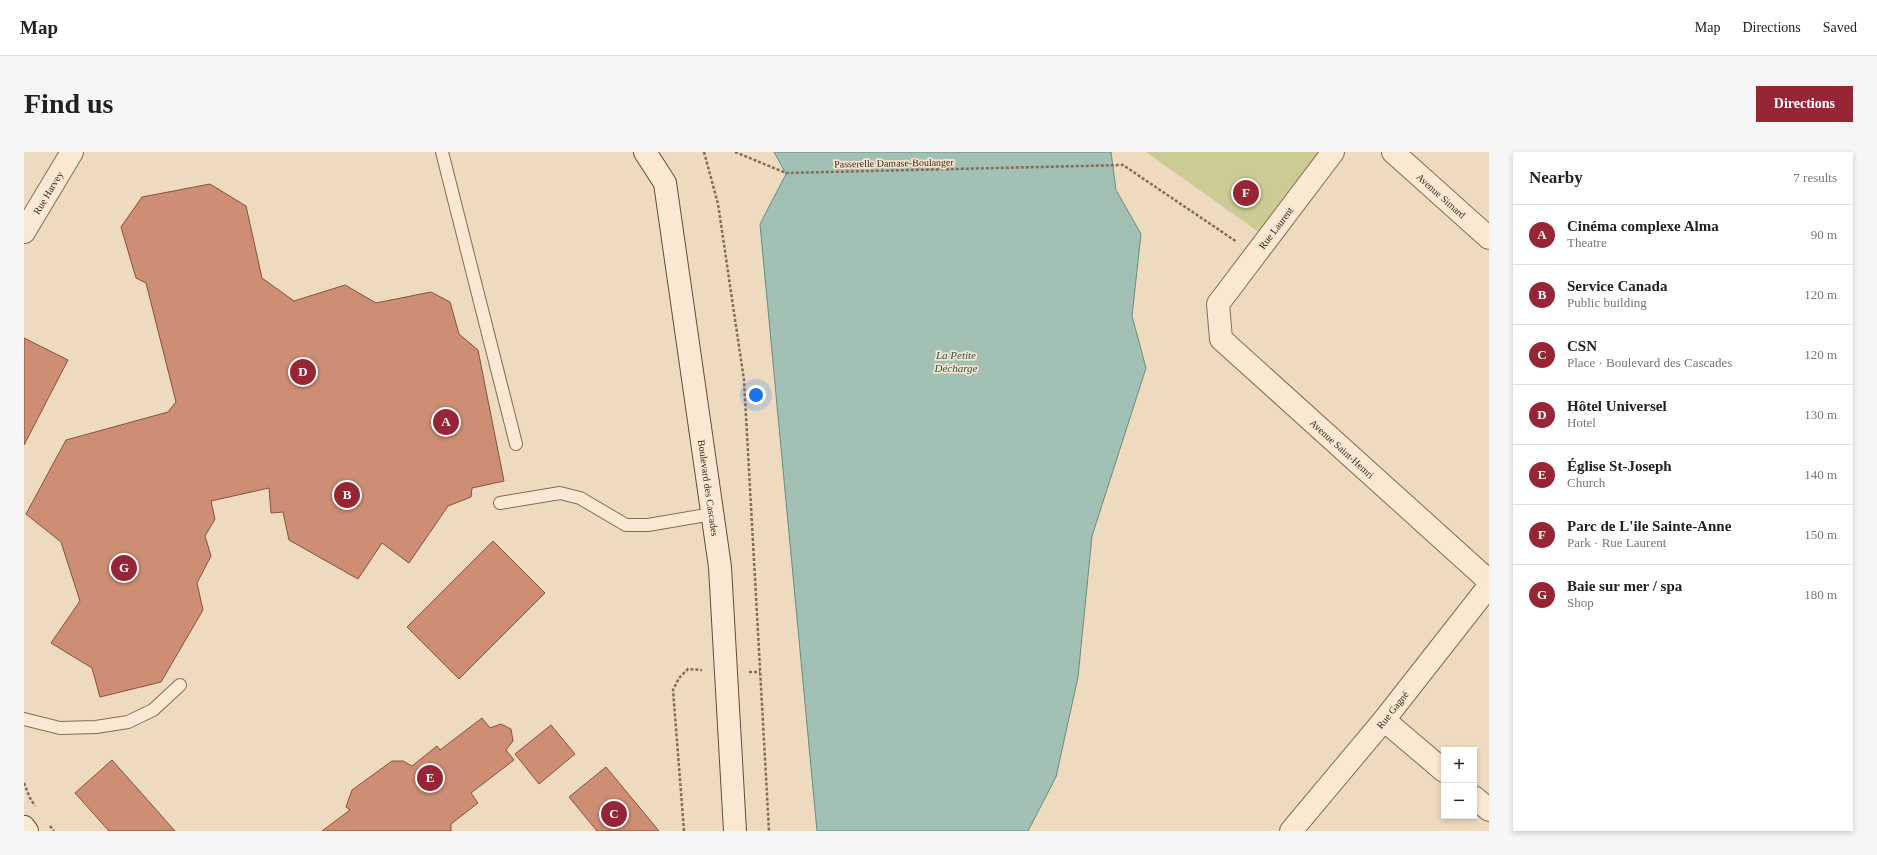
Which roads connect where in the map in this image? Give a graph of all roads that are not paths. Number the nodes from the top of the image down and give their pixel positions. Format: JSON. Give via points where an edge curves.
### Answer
{"nodes":[{"id":1,"x":72,"y":152,"type":"edge"},
{"id":2,"x":442,"y":152,"type":"edge"},
{"id":3,"x":644,"y":152,"type":"edge"},
{"id":4,"x":1333,"y":152,"type":"edge"},
{"id":5,"x":1393,"y":152,"type":"edge"},
{"id":6,"x":24,"y":232,"type":"edge"},
{"id":7,"x":1489,"y":238,"type":"edge"},
{"id":8,"x":1218,"y":304,"type":"joint"},
{"id":9,"x":516,"y":444,"type":"dead end"},
{"id":10,"x":500,"y":503,"type":"dead end"},
{"id":11,"x":712,"y":514,"type":"junction"},
{"id":12,"x":1489,"y":581,"type":"edge"},
{"id":13,"x":1489,"y":586,"type":"edge"},
{"id":14,"x":180,"y":685,"type":"dead end"},
{"id":15,"x":24,"y":719,"type":"edge"},
{"id":16,"x":1384,"y":720,"type":"junction"},
{"id":17,"x":1441,"y":768,"type":"edge"},
{"id":18,"x":1477,"y":800,"type":"edge"},
{"id":19,"x":1489,"y":810,"type":"edge"},
{"id":20,"x":24,"y":826,"type":"edge"},
{"id":21,"x":27,"y":831,"type":"edge"},
{"id":22,"x":735,"y":831,"type":"edge"},
{"id":23,"x":1291,"y":831,"type":"edge"}],
"edges":[{"from":1,"to":6,"type":"street","name":"Rue Harvey"},
{"from":2,"to":9,"type":"lane"},
{"from":3,"to":11,"type":"street","name":"Boulevard des Cascades","via":[[665,183]]},
{"from":4,"to":8,"type":"street","name":"Rue Laurent"},
{"from":5,"to":7,"type":"street","name":"Avenue Simard"},
{"from":8,"to":12,"type":"street","name":"Avenue Saint-Hemri","via":[[1221,339]]},
{"from":10,"to":11,"type":"lane","via":[[560,493],[580,498],[626,525],[648,525]]},
{"from":11,"to":22,"type":"street","name":"Boulevard des Cascades","via":[[720,567]]},
{"from":13,"to":16,"type":"street","name":"Rue Gagné"},
{"from":14,"to":15,"type":"lane","via":[[153,710],[128,722],[96,727],[60,728]]},
{"from":16,"to":17,"type":"street"},
{"from":16,"to":23,"type":"street","name":"Rue Gagné"},
{"from":18,"to":19,"type":"street"},
{"from":20,"to":21,"type":"street"}]}
